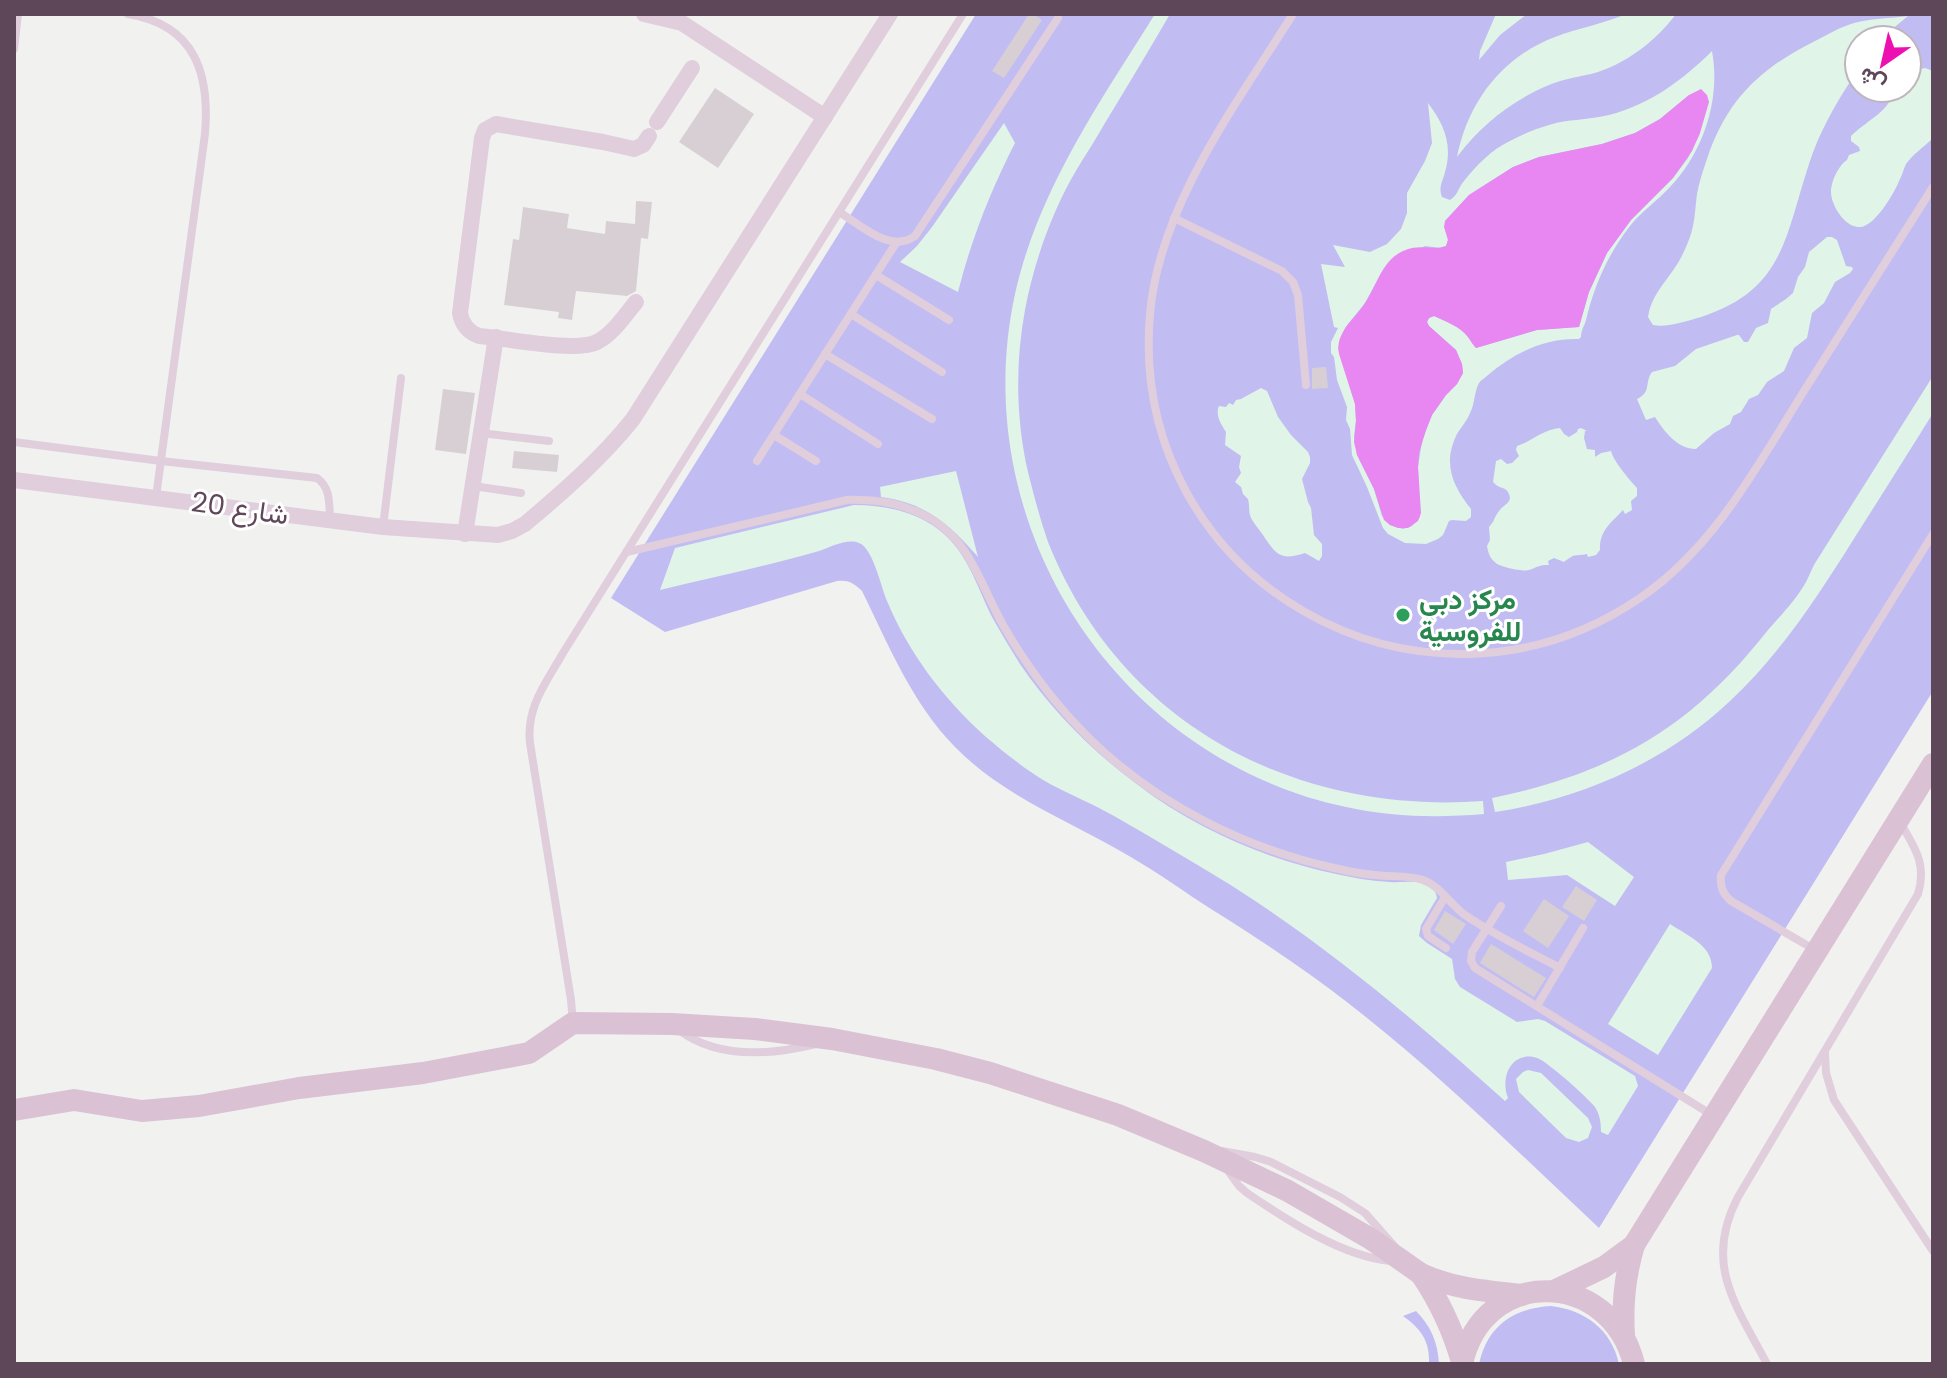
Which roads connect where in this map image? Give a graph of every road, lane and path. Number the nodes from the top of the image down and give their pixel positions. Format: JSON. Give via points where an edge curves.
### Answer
{"nodes":[{"id":1,"x":18,"y":14,"type":"edge"},
{"id":2,"x":128,"y":14,"type":"edge"},
{"id":3,"x":644,"y":14,"type":"edge"},
{"id":4,"x":890,"y":14,"type":"edge"},
{"id":5,"x":963,"y":14,"type":"edge"},
{"id":6,"x":1293,"y":14,"type":"edge"},
{"id":7,"x":685,"y":18,"type":"edge"},
{"id":8,"x":1058,"y":18,"type":"dead end"},
{"id":9,"x":14,"y":49,"type":"edge"},
{"id":10,"x":692,"y":68,"type":"dead end"},
{"id":11,"x":825,"y":117,"type":"junction"},
{"id":12,"x":1933,"y":187,"type":"edge"},
{"id":13,"x":839,"y":212,"type":"junction"},
{"id":14,"x":1174,"y":218,"type":"junction"},
{"id":15,"x":896,"y":243,"type":"junction"},
{"id":16,"x":876,"y":275,"type":"junction"},
{"id":17,"x":636,"y":302,"type":"dead end"},
{"id":18,"x":851,"y":314,"type":"junction"},
{"id":19,"x":949,"y":320,"type":"dead end"},
{"id":20,"x":496,"y":337,"type":"junction"},
{"id":21,"x":825,"y":354,"type":"junction"},
{"id":22,"x":942,"y":372,"type":"dead end"},
{"id":23,"x":401,"y":378,"type":"dead end"},
{"id":24,"x":1306,"y":385,"type":"dead end"},
{"id":25,"x":800,"y":394,"type":"junction"},
{"id":26,"x":932,"y":419,"type":"dead end"},
{"id":27,"x":481,"y":433,"type":"junction"},
{"id":28,"x":774,"y":435,"type":"junction"},
{"id":29,"x":549,"y":441,"type":"dead end"},
{"id":30,"x":14,"y":442,"type":"edge"},
{"id":31,"x":878,"y":444,"type":"dead end"},
{"id":32,"x":161,"y":461,"type":"junction"},
{"id":33,"x":757,"y":461,"type":"dead end"},
{"id":34,"x":816,"y":461,"type":"dead end"},
{"id":35,"x":14,"y":480,"type":"edge"},
{"id":36,"x":473,"y":486,"type":"junction"},
{"id":37,"x":521,"y":493,"type":"dead end"},
{"id":38,"x":156,"y":497,"type":"junction"},
{"id":39,"x":330,"y":520,"type":"junction"},
{"id":40,"x":383,"y":527,"type":"junction"},
{"id":41,"x":465,"y":534,"type":"junction"},
{"id":42,"x":1933,"y":534,"type":"edge"},
{"id":43,"x":626,"y":552,"type":"junction"},
{"id":44,"x":1933,"y":764,"type":"edge"},
{"id":45,"x":1898,"y":820,"type":"junction"},
{"id":46,"x":1445,"y":897,"type":"junction"},
{"id":47,"x":1501,"y":906,"type":"dead end"},
{"id":48,"x":1487,"y":927,"type":"junction"},
{"id":49,"x":1583,"y":928,"type":"dead end"},
{"id":50,"x":1446,"y":948,"type":"dead end"},
{"id":51,"x":1818,"y":951,"type":"junction"},
{"id":52,"x":1560,"y":968,"type":"junction"},
{"id":53,"x":1537,"y":1006,"type":"junction"},
{"id":54,"x":573,"y":1023,"type":"junction"},
{"id":55,"x":1825,"y":1048,"type":"junction"},
{"id":56,"x":14,"y":1110,"type":"edge"},
{"id":57,"x":1715,"y":1117,"type":"junction"},
{"id":58,"x":1634,"y":1245,"type":"junction"},
{"id":59,"x":1933,"y":1251,"type":"edge"},
{"id":60,"x":1413,"y":1268,"type":"junction"},
{"id":61,"x":1554,"y":1291,"type":"junction"},
{"id":62,"x":1522,"y":1295,"type":"junction"},
{"id":63,"x":1624,"y":1335,"type":"junction"},
{"id":64,"x":1462,"y":1363,"type":"edge"},
{"id":65,"x":1634,"y":1364,"type":"edge"},
{"id":66,"x":1767,"y":1364,"type":"edge"}],
"edges":[{"from":1,"to":9,"type":"lane"},
{"from":2,"to":32,"type":"lane","via":[[160,23],[186,42],[201,71],[207,107]]},
{"from":3,"to":7,"type":"street"},
{"from":4,"to":11,"type":"street","name":"شارع 20"},
{"from":5,"to":13,"type":"lane"},
{"from":6,"to":14,"type":"lane","via":[[1204,158]]},
{"from":7,"to":11,"type":"street"},
{"from":8,"to":15,"type":"lane","via":[[920,231]]},
{"from":10,"to":20,"type":"street","via":[[643,145],[634,149],[496,124],[485,130],[460,313],[473,334]]},
{"from":11,"to":41,"type":"street","name":"شارع 20","via":[[620,435],[525,524],[498,535]]},
{"from":12,"to":14,"type":"lane","via":[[1756,468],[1682,563],[1643,596],[1598,622],[1526,647],[1474,654],[1395,647],[1326,624],[1255,577],[1209,527],[1171,456],[1151,381],[1152,295]]},
{"from":13,"to":15,"type":"lane"},
{"from":13,"to":43,"type":"lane"},
{"from":14,"to":24,"type":"lane","via":[[1275,267],[1293,282]]},
{"from":15,"to":16,"type":"lane"},
{"from":16,"to":18,"type":"lane"},
{"from":16,"to":19,"type":"lane"},
{"from":17,"to":20,"type":"street","via":[[603,338],[585,346]]},
{"from":18,"to":21,"type":"lane"},
{"from":18,"to":22,"type":"lane"},
{"from":20,"to":27,"type":"street"},
{"from":21,"to":25,"type":"lane"},
{"from":21,"to":26,"type":"lane"},
{"from":23,"to":40,"type":"lane"},
{"from":25,"to":28,"type":"lane"},
{"from":25,"to":31,"type":"lane"},
{"from":27,"to":29,"type":"lane"},
{"from":27,"to":36,"type":"street"},
{"from":28,"to":33,"type":"lane"},
{"from":28,"to":34,"type":"lane"},
{"from":30,"to":32,"type":"lane"},
{"from":32,"to":38,"type":"lane"},
{"from":32,"to":39,"type":"lane","via":[[317,478],[328,489]]},
{"from":35,"to":38,"type":"street","name":"شارع 20"},
{"from":36,"to":37,"type":"lane"},
{"from":36,"to":41,"type":"street"},
{"from":38,"to":39,"type":"street","name":"شارع 20"},
{"from":39,"to":40,"type":"street","name":"شارع 20"},
{"from":40,"to":41,"type":"street","name":"شارع 20"},
{"from":42,"to":51,"type":"lane","via":[[1721,875],[1721,887],[1731,901]]},
{"from":43,"to":46,"type":"lane","via":[[847,500],[891,503],[921,513],[959,543],[1004,626],[1054,701],[1133,776],[1212,825],[1271,851],[1352,872],[1421,880]]},
{"from":43,"to":54,"type":"lane","via":[[530,716]]},
{"from":44,"to":45,"type":"street"},
{"from":45,"to":51,"type":"street"},
{"from":45,"to":55,"type":"lane","via":[[1920,861],[1918,894]]},
{"from":46,"to":48,"type":"lane"},
{"from":46,"to":50,"type":"lane","via":[[1426,929]]},
{"from":47,"to":48,"type":"lane"},
{"from":48,"to":52,"type":"lane"},
{"from":48,"to":53,"type":"lane","via":[[1472,952],[1473,965]]},
{"from":49,"to":52,"type":"lane"},
{"from":51,"to":57,"type":"street"},
{"from":52,"to":53,"type":"lane"},
{"from":53,"to":57,"type":"lane"},
{"from":54,"to":56,"type":"street","via":[[529,1053],[423,1073],[166,1109],[142,1111],[74,1100]]},
{"from":54,"to":60,"type":"street","via":[[755,1029],[936,1059],[1004,1077],[1118,1115],[1213,1155],[1316,1207]]},
{"from":55,"to":59,"type":"lane","via":[[1834,1100]]},
{"from":55,"to":66,"type":"lane","via":[[1726,1226],[1722,1257],[1728,1288]]},
{"from":57,"to":58,"type":"street"},
{"from":58,"to":61,"type":"street","via":[[1604,1267]]},
{"from":58,"to":63,"type":"street","via":[[1625,1280]]},
{"from":60,"to":62,"type":"street","via":[[1463,1288]]},
{"from":60,"to":64,"type":"street","via":[[1442,1307]]},
{"from":61,"to":62,"type":"street"},
{"from":61,"to":63,"type":"street","via":[[1594,1305]]},
{"from":62,"to":64,"type":"street","via":[[1500,1305],[1479,1324]]},
{"from":63,"to":65,"type":"street"}]}
